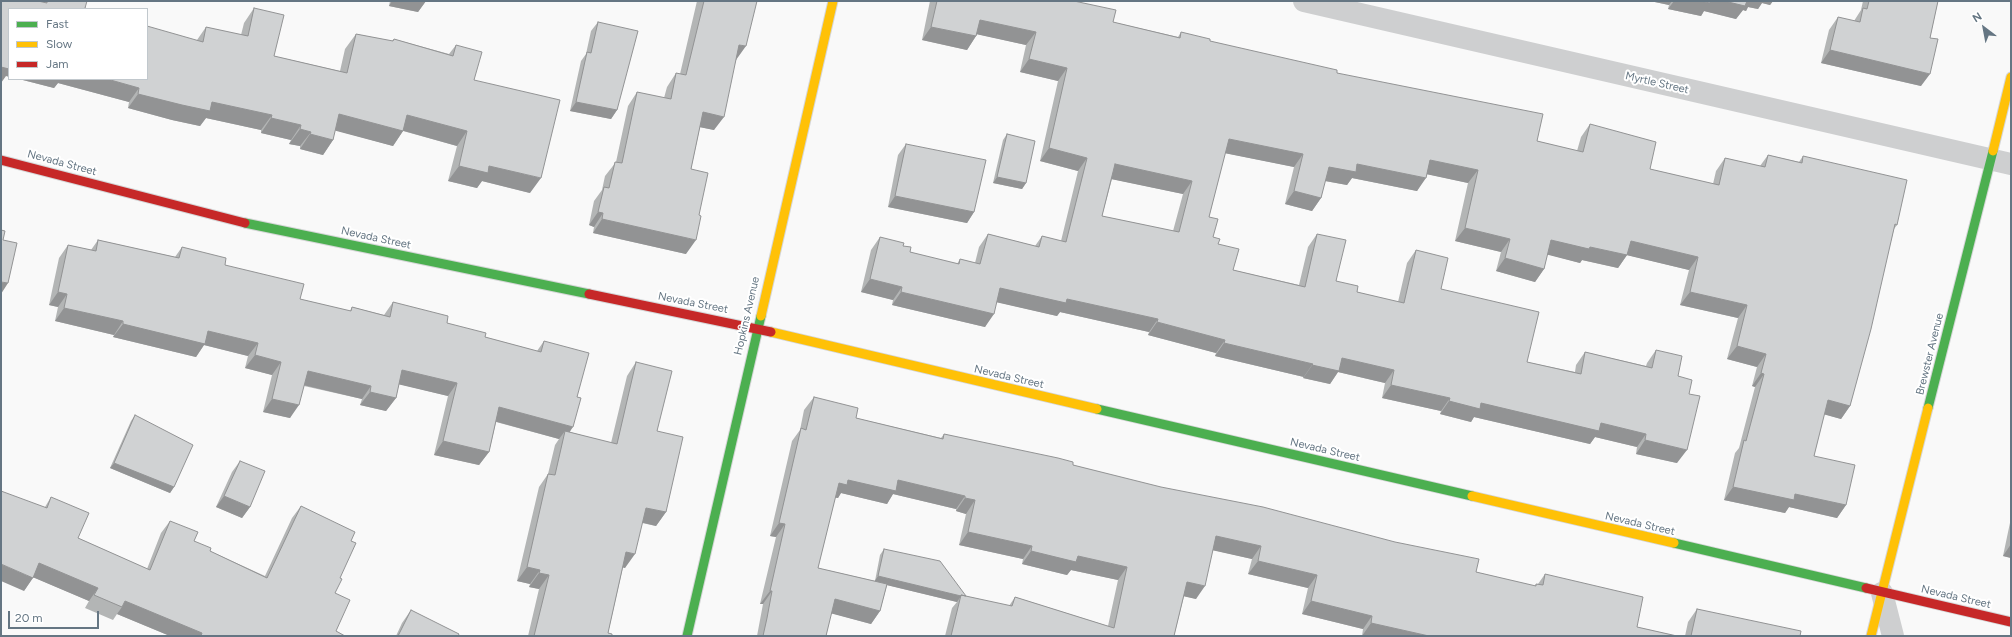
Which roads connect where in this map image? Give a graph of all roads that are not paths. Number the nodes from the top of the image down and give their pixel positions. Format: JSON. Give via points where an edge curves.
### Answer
{"nodes":[{"id":1,"x":834,"y":1,"type":"edge"},
{"id":2,"x":1304,"y":1,"type":"edge"},
{"id":3,"x":2011,"y":77,"type":"edge"},
{"id":4,"x":1,"y":160,"type":"edge"},
{"id":5,"x":2001,"y":162,"type":"edge"},
{"id":6,"x":756,"y":328,"type":"junction"},
{"id":7,"x":1882,"y":593,"type":"junction"},
{"id":8,"x":2011,"y":622,"type":"edge"},
{"id":9,"x":687,"y":636,"type":"edge"},
{"id":10,"x":1871,"y":636,"type":"edge"},
{"id":11,"x":1893,"y":636,"type":"edge"}],
"edges":[{"from":1,"to":6,"type":"street","name":"Hopkins Avenue"},
{"from":2,"to":5,"type":"street","name":"Myrtle Street"},
{"from":3,"to":5,"type":"street","name":"Brewster Avenue"},
{"from":4,"to":6,"type":"street","name":"Nevada Street","via":[[238,222]]},
{"from":5,"to":7,"type":"street","name":"Brewster Avenue"},
{"from":6,"to":7,"type":"street","name":"Nevada Street"},
{"from":6,"to":9,"type":"street","name":"Hopkins Avenue"},
{"from":7,"to":8,"type":"street","name":"Nevada Street"},
{"from":7,"to":10,"type":"street","name":"Brewster Avenue"},
{"from":7,"to":11,"type":"street"}]}
